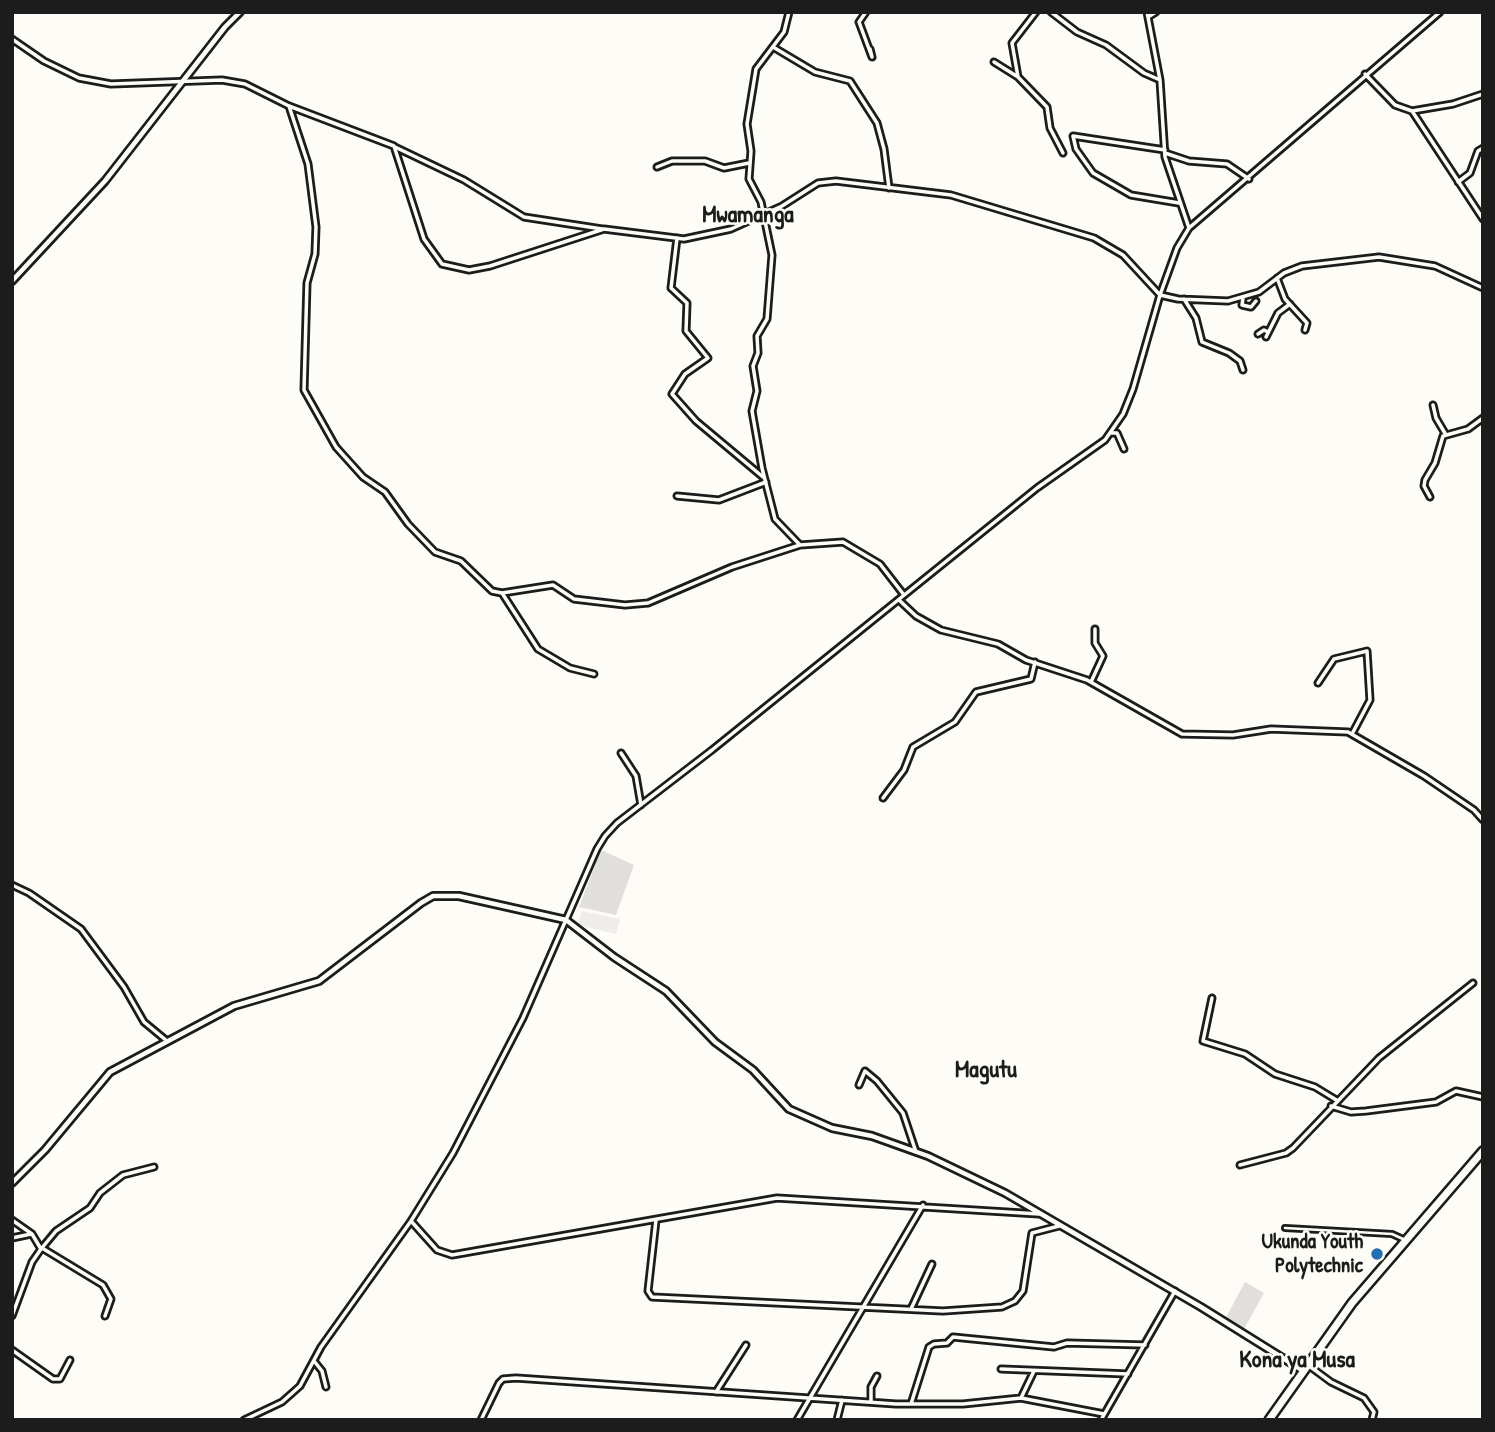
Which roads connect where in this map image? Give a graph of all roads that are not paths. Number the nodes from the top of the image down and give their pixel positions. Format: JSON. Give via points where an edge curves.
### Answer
{"nodes":[{"id":1,"x":240,"y":12,"type":"edge"},
{"id":2,"x":789,"y":12,"type":"edge"},
{"id":3,"x":866,"y":12,"type":"edge"},
{"id":4,"x":1036,"y":12,"type":"edge"},
{"id":5,"x":1051,"y":12,"type":"edge"},
{"id":6,"x":1156,"y":12,"type":"edge"},
{"id":7,"x":1440,"y":12,"type":"edge"},
{"id":8,"x":1147,"y":14,"type":"edge"},
{"id":9,"x":12,"y":39,"type":"edge"},
{"id":10,"x":773,"y":47,"type":"junction"},
{"id":11,"x":870,"y":50,"type":"dead end"},
{"id":12,"x":994,"y":62,"type":"dead end"},
{"id":13,"x":1365,"y":74,"type":"junction"},
{"id":14,"x":1018,"y":77,"type":"junction"},
{"id":15,"x":184,"y":80,"type":"junction"},
{"id":16,"x":1160,"y":80,"type":"junction"},
{"id":17,"x":1483,"y":94,"type":"edge"},
{"id":18,"x":289,"y":106,"type":"junction"},
{"id":19,"x":1412,"y":111,"type":"junction"},
{"id":20,"x":394,"y":146,"type":"junction"},
{"id":21,"x":1483,"y":148,"type":"edge"},
{"id":22,"x":1165,"y":151,"type":"junction"},
{"id":23,"x":1063,"y":153,"type":"dead end"},
{"id":24,"x":749,"y":163,"type":"junction"},
{"id":25,"x":657,"y":167,"type":"dead end"},
{"id":26,"x":1248,"y":179,"type":"junction"},
{"id":27,"x":1458,"y":182,"type":"junction"},
{"id":28,"x":889,"y":188,"type":"junction"},
{"id":29,"x":1180,"y":203,"type":"junction"},
{"id":30,"x":764,"y":214,"type":"junction"},
{"id":31,"x":1483,"y":219,"type":"edge"},
{"id":32,"x":1189,"y":228,"type":"junction"},
{"id":33,"x":604,"y":229,"type":"junction"},
{"id":34,"x":677,"y":238,"type":"junction"},
{"id":35,"x":1277,"y":278,"type":"junction"},
{"id":36,"x":12,"y":281,"type":"edge"},
{"id":37,"x":1483,"y":288,"type":"edge"},
{"id":38,"x":1160,"y":295,"type":"junction"},
{"id":39,"x":1184,"y":299,"type":"junction"},
{"id":40,"x":1243,"y":299,"type":"junction"},
{"id":41,"x":1256,"y":301,"type":"dead end"},
{"id":42,"x":1290,"y":304,"type":"junction"},
{"id":43,"x":1305,"y":330,"type":"dead end"},
{"id":44,"x":1258,"y":334,"type":"dead end"},
{"id":45,"x":1243,"y":370,"type":"dead end"},
{"id":46,"x":1433,"y":405,"type":"dead end"},
{"id":47,"x":1483,"y":418,"type":"edge"},
{"id":48,"x":1111,"y":433,"type":"junction"},
{"id":49,"x":1446,"y":435,"type":"junction"},
{"id":50,"x":1124,"y":449,"type":"dead end"},
{"id":51,"x":765,"y":480,"type":"junction"},
{"id":52,"x":677,"y":496,"type":"dead end"},
{"id":53,"x":1430,"y":497,"type":"dead end"},
{"id":54,"x":800,"y":545,"type":"junction"},
{"id":55,"x":502,"y":593,"type":"junction"},
{"id":56,"x":904,"y":595,"type":"junction"},
{"id":57,"x":899,"y":600,"type":"junction"},
{"id":58,"x":1095,"y":629,"type":"dead end"},
{"id":59,"x":1035,"y":662,"type":"junction"},
{"id":60,"x":594,"y":674,"type":"dead end"},
{"id":61,"x":1091,"y":682,"type":"junction"},
{"id":62,"x":1318,"y":683,"type":"dead end"},
{"id":63,"x":1352,"y":734,"type":"junction"},
{"id":64,"x":621,"y":753,"type":"dead end"},
{"id":65,"x":883,"y":798,"type":"dead end"},
{"id":66,"x":641,"y":805,"type":"junction"},
{"id":67,"x":1483,"y":820,"type":"edge"},
{"id":68,"x":12,"y":885,"type":"edge"},
{"id":69,"x":566,"y":920,"type":"junction"},
{"id":70,"x":1473,"y":983,"type":"dead end"},
{"id":71,"x":1212,"y":998,"type":"dead end"},
{"id":72,"x":167,"y":1041,"type":"junction"},
{"id":73,"x":859,"y":1085,"type":"dead end"},
{"id":74,"x":1483,"y":1097,"type":"edge"},
{"id":75,"x":1338,"y":1101,"type":"junction"},
{"id":76,"x":1331,"y":1106,"type":"junction"},
{"id":77,"x":1483,"y":1151,"type":"edge"},
{"id":78,"x":916,"y":1152,"type":"junction"},
{"id":79,"x":1240,"y":1165,"type":"dead end"},
{"id":80,"x":155,"y":1167,"type":"dead end"},
{"id":81,"x":12,"y":1183,"type":"edge"},
{"id":82,"x":923,"y":1205,"type":"junction"},
{"id":83,"x":1039,"y":1214,"type":"junction"},
{"id":84,"x":12,"y":1220,"type":"edge"},
{"id":85,"x":656,"y":1220,"type":"junction"},
{"id":86,"x":411,"y":1221,"type":"junction"},
{"id":87,"x":1059,"y":1226,"type":"junction"},
{"id":88,"x":1285,"y":1228,"type":"dead end"},
{"id":89,"x":32,"y":1234,"type":"junction"},
{"id":90,"x":12,"y":1238,"type":"edge"},
{"id":91,"x":1406,"y":1240,"type":"junction"},
{"id":92,"x":42,"y":1249,"type":"junction"},
{"id":93,"x":932,"y":1264,"type":"dead end"},
{"id":94,"x":1175,"y":1291,"type":"junction"},
{"id":95,"x":864,"y":1305,"type":"junction"},
{"id":96,"x":911,"y":1309,"type":"junction"},
{"id":97,"x":12,"y":1316,"type":"edge"},
{"id":98,"x":105,"y":1316,"type":"dead end"},
{"id":99,"x":746,"y":1345,"type":"dead end"},
{"id":100,"x":1145,"y":1345,"type":"junction"},
{"id":101,"x":12,"y":1350,"type":"edge"},
{"id":102,"x":70,"y":1360,"type":"dead end"},
{"id":103,"x":314,"y":1361,"type":"junction"},
{"id":104,"x":1304,"y":1367,"type":"junction"},
{"id":105,"x":1001,"y":1369,"type":"dead end"},
{"id":106,"x":1034,"y":1371,"type":"junction"},
{"id":107,"x":1128,"y":1374,"type":"junction"},
{"id":108,"x":877,"y":1376,"type":"dead end"},
{"id":109,"x":326,"y":1387,"type":"dead end"},
{"id":110,"x":716,"y":1392,"type":"junction"},
{"id":111,"x":1021,"y":1398,"type":"junction"},
{"id":112,"x":808,"y":1399,"type":"junction"},
{"id":113,"x":842,"y":1401,"type":"junction"},
{"id":114,"x":871,"y":1402,"type":"junction"},
{"id":115,"x":911,"y":1404,"type":"junction"},
{"id":116,"x":1104,"y":1414,"type":"junction"},
{"id":117,"x":244,"y":1420,"type":"edge"},
{"id":118,"x":481,"y":1420,"type":"edge"},
{"id":119,"x":797,"y":1420,"type":"edge"},
{"id":120,"x":837,"y":1420,"type":"edge"},
{"id":121,"x":1101,"y":1420,"type":"edge"},
{"id":122,"x":1269,"y":1420,"type":"edge"},
{"id":123,"x":1372,"y":1420,"type":"edge"}],
"edges":[{"from":1,"to":15,"type":"street"},
{"from":2,"to":10,"type":"street","via":[[784,32]]},
{"from":3,"to":11,"type":"street","via":[[859,22],[872,57]]},
{"from":4,"to":14,"type":"street","via":[[1012,43]]},
{"from":5,"to":16,"type":"street"},
{"from":6,"to":8,"type":"street"},
{"from":7,"to":13,"type":"street"},
{"from":8,"to":16,"type":"street"},
{"from":9,"to":15,"type":"street","via":[[79,78],[111,84]]},
{"from":10,"to":24,"type":"street","via":[[756,69],[747,124]]},
{"from":10,"to":28,"type":"street","via":[[815,72],[850,81],[877,123]]},
{"from":12,"to":14,"type":"street"},
{"from":13,"to":19,"type":"street","via":[[1395,105]]},
{"from":13,"to":26,"type":"street"},
{"from":14,"to":23,"type":"street","via":[[1047,107],[1050,128]]},
{"from":15,"to":18,"type":"street","via":[[245,84]]},
{"from":15,"to":36,"type":"street","via":[[96,191]]},
{"from":16,"to":22,"type":"street"},
{"from":17,"to":19,"type":"street"},
{"from":18,"to":20,"type":"street"},
{"from":18,"to":55,"type":"street","via":[[307,164],[316,227],[307,283],[305,394],[336,447],[363,477],[385,492],[435,552],[461,561],[492,591]]},
{"from":19,"to":27,"type":"street"},
{"from":20,"to":33,"type":"street","via":[[464,180],[524,217]]},
{"from":20,"to":33,"type":"street","via":[[424,239],[442,264],[469,270],[491,266]]},
{"from":21,"to":27,"type":"street","via":[[1470,173]]},
{"from":22,"to":26,"type":"street","via":[[1189,161],[1227,164]]},
{"from":22,"to":29,"type":"street"},
{"from":22,"to":29,"type":"street","via":[[1073,136],[1076,149],[1093,173],[1131,195]]},
{"from":24,"to":25,"type":"street","via":[[724,167],[672,160]]},
{"from":24,"to":30,"type":"street","via":[[751,187]]},
{"from":26,"to":32,"type":"street"},
{"from":27,"to":31,"type":"street"},
{"from":28,"to":30,"type":"street","via":[[824,181]]},
{"from":28,"to":38,"type":"street","via":[[951,195],[1094,238],[1123,255]]},
{"from":29,"to":32,"type":"street"},
{"from":30,"to":34,"type":"street","via":[[731,229]]},
{"from":30,"to":51,"type":"street","via":[[772,269],[767,319],[757,336],[759,349],[753,366],[757,391],[752,411]]},
{"from":32,"to":38,"type":"street"},
{"from":33,"to":34,"type":"street"},
{"from":34,"to":51,"type":"street","via":[[671,288],[687,303],[686,331],[708,358],[685,374],[672,394],[696,421]]},
{"from":35,"to":37,"type":"street","via":[[1302,266],[1379,257],[1435,266]]},
{"from":35,"to":40,"type":"street"},
{"from":35,"to":42,"type":"street"},
{"from":38,"to":39,"type":"street"},
{"from":38,"to":48,"type":"street","via":[[1133,389]]},
{"from":39,"to":40,"type":"street"},
{"from":39,"to":45,"type":"street","via":[[1196,318],[1202,342],[1240,361]]},
{"from":40,"to":41,"type":"street","via":[[1242,305],[1251,307]]},
{"from":42,"to":43,"type":"street","via":[[1307,323]]},
{"from":42,"to":44,"type":"street","via":[[1278,313],[1267,334],[1264,330]]},
{"from":46,"to":49,"type":"street"},
{"from":47,"to":49,"type":"street","via":[[1468,429]]},
{"from":48,"to":50,"type":"street","via":[[1117,433]]},
{"from":48,"to":56,"type":"street"},
{"from":49,"to":53,"type":"street","via":[[1425,480]]},
{"from":51,"to":52,"type":"street","via":[[719,500]]},
{"from":51,"to":54,"type":"street","via":[[775,519]]},
{"from":54,"to":55,"type":"street","via":[[732,567],[648,603],[610,605],[574,599],[553,585]]},
{"from":54,"to":56,"type":"street","via":[[843,542],[880,564]]},
{"from":55,"to":60,"type":"street","via":[[538,649],[570,668]]},
{"from":56,"to":57,"type":"street"},
{"from":57,"to":59,"type":"street","via":[[941,630],[998,645]]},
{"from":57,"to":66,"type":"street"},
{"from":58,"to":61,"type":"street","via":[[1095,643],[1103,656]]},
{"from":59,"to":61,"type":"street"},
{"from":59,"to":65,"type":"street","via":[[1031,680],[976,692],[955,722],[914,747]]},
{"from":61,"to":63,"type":"street","via":[[1182,734],[1293,729]]},
{"from":62,"to":63,"type":"street","via":[[1334,659],[1367,650],[1370,700]]},
{"from":63,"to":67,"type":"street","via":[[1424,776]]},
{"from":64,"to":66,"type":"street","via":[[636,776]]},
{"from":66,"to":69,"type":"street","via":[[601,841]]},
{"from":68,"to":72,"type":"street","via":[[81,929],[144,1022]]},
{"from":69,"to":72,"type":"street","via":[[458,896],[433,896],[329,976],[234,1006]]},
{"from":69,"to":78,"type":"street","via":[[666,991],[789,1109],[832,1128]]},
{"from":69,"to":86,"type":"street","via":[[523,1018],[453,1153]]},
{"from":70,"to":75,"type":"street","via":[[1379,1058]]},
{"from":71,"to":75,"type":"street","via":[[1203,1041],[1245,1054],[1275,1074],[1315,1087]]},
{"from":72,"to":81,"type":"street","via":[[110,1072],[46,1150]]},
{"from":73,"to":78,"type":"street","via":[[865,1071],[877,1081],[903,1113]]},
{"from":74,"to":76,"type":"street","via":[[1456,1091],[1436,1102],[1366,1111]]},
{"from":75,"to":76,"type":"street"},
{"from":76,"to":79,"type":"street","via":[[1286,1153]]},
{"from":77,"to":91,"type":"highway"},
{"from":78,"to":83,"type":"street"},
{"from":80,"to":92,"type":"street","via":[[123,1175],[100,1193],[90,1208],[56,1231]]},
{"from":82,"to":83,"type":"street"},
{"from":82,"to":85,"type":"street","via":[[791,1197]]},
{"from":82,"to":95,"type":"street"},
{"from":83,"to":87,"type":"street"},
{"from":84,"to":89,"type":"street"},
{"from":85,"to":86,"type":"street","via":[[452,1255],[436,1250]]},
{"from":85,"to":95,"type":"street","via":[[648,1291],[652,1297]]},
{"from":86,"to":103,"type":"street"},
{"from":87,"to":94,"type":"street"},
{"from":87,"to":96,"type":"street","via":[[1032,1233],[1023,1291],[1008,1305],[960,1311]]},
{"from":88,"to":91,"type":"street","via":[[1392,1234]]},
{"from":89,"to":90,"type":"street"},
{"from":89,"to":92,"type":"street"},
{"from":91,"to":104,"type":"highway"},
{"from":92,"to":97,"type":"street","via":[[32,1262]]},
{"from":92,"to":98,"type":"street","via":[[103,1285],[111,1299]]},
{"from":93,"to":96,"type":"street"},
{"from":94,"to":100,"type":"street"},
{"from":94,"to":104,"type":"street"},
{"from":95,"to":96,"type":"street"},
{"from":95,"to":112,"type":"street"},
{"from":99,"to":110,"type":"street"},
{"from":100,"to":107,"type":"street"},
{"from":100,"to":115,"type":"street","via":[[1067,1343],[1054,1347],[953,1337],[929,1347]]},
{"from":101,"to":102,"type":"street","via":[[53,1379],[60,1379]]},
{"from":103,"to":109,"type":"street","via":[[323,1371]]},
{"from":103,"to":117,"type":"street","via":[[300,1386],[282,1402]]},
{"from":104,"to":122,"type":"highway"},
{"from":104,"to":123,"type":"street","via":[[1364,1398],[1374,1409]]},
{"from":105,"to":106,"type":"street"},
{"from":106,"to":107,"type":"street"},
{"from":106,"to":111,"type":"street"},
{"from":107,"to":116,"type":"street"},
{"from":108,"to":114,"type":"street"},
{"from":110,"to":112,"type":"street"},
{"from":110,"to":118,"type":"street","via":[[508,1378],[499,1383]]},
{"from":111,"to":115,"type":"street"},
{"from":111,"to":116,"type":"street"},
{"from":112,"to":113,"type":"street"},
{"from":112,"to":119,"type":"street"},
{"from":113,"to":114,"type":"street"},
{"from":113,"to":120,"type":"street"},
{"from":114,"to":115,"type":"street"},
{"from":116,"to":121,"type":"street"}]}
